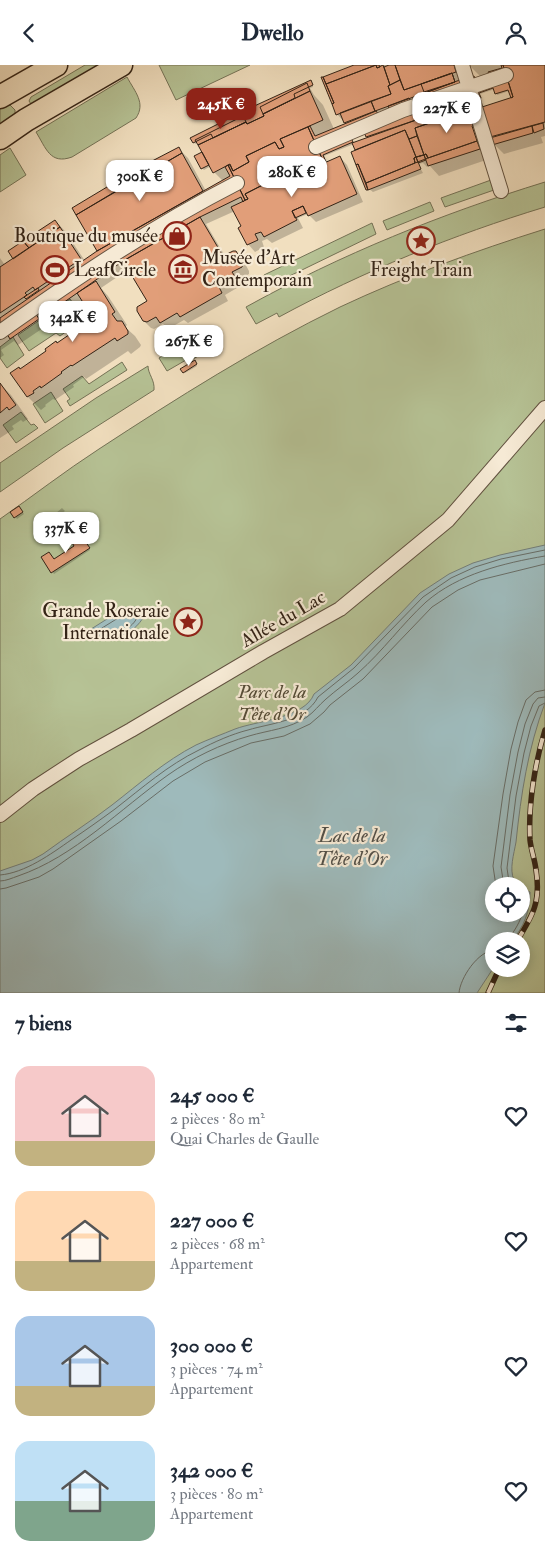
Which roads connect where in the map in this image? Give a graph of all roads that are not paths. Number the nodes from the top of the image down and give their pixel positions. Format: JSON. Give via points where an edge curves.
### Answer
{"nodes":[{"id":1,"x":56,"y":65,"type":"edge"},
{"id":2,"x":121,"y":65,"type":"edge"},
{"id":3,"x":462,"y":65,"type":"edge"},
{"id":4,"x":506,"y":75,"type":"dead end"},
{"id":5,"x":469,"y":88,"type":"junction"},
{"id":6,"x":0,"y":97,"type":"edge"},
{"id":7,"x":0,"y":138,"type":"edge"},
{"id":8,"x":316,"y":147,"type":"dead end"},
{"id":9,"x":237,"y":183,"type":"dead end"},
{"id":10,"x":499,"y":185,"type":"dead end"},
{"id":11,"x":0,"y":333,"type":"edge"},
{"id":12,"x":543,"y":412,"type":"edge"},
{"id":13,"x":0,"y":815,"type":"edge"}],
"edges":[{"from":1,"to":6,"type":"main road"},
{"from":2,"to":7,"type":"main road"},
{"from":3,"to":5,"type":"street"},
{"from":4,"to":5,"type":"street"},
{"from":5,"to":8,"type":"street","via":[[378,120]]},
{"from":5,"to":10,"type":"street"},
{"from":9,"to":11,"type":"street","via":[[144,235]]},
{"from":12,"to":13,"type":"street","name":"Allée du Lac","via":[[448,520],[340,609],[79,759]]}]}
